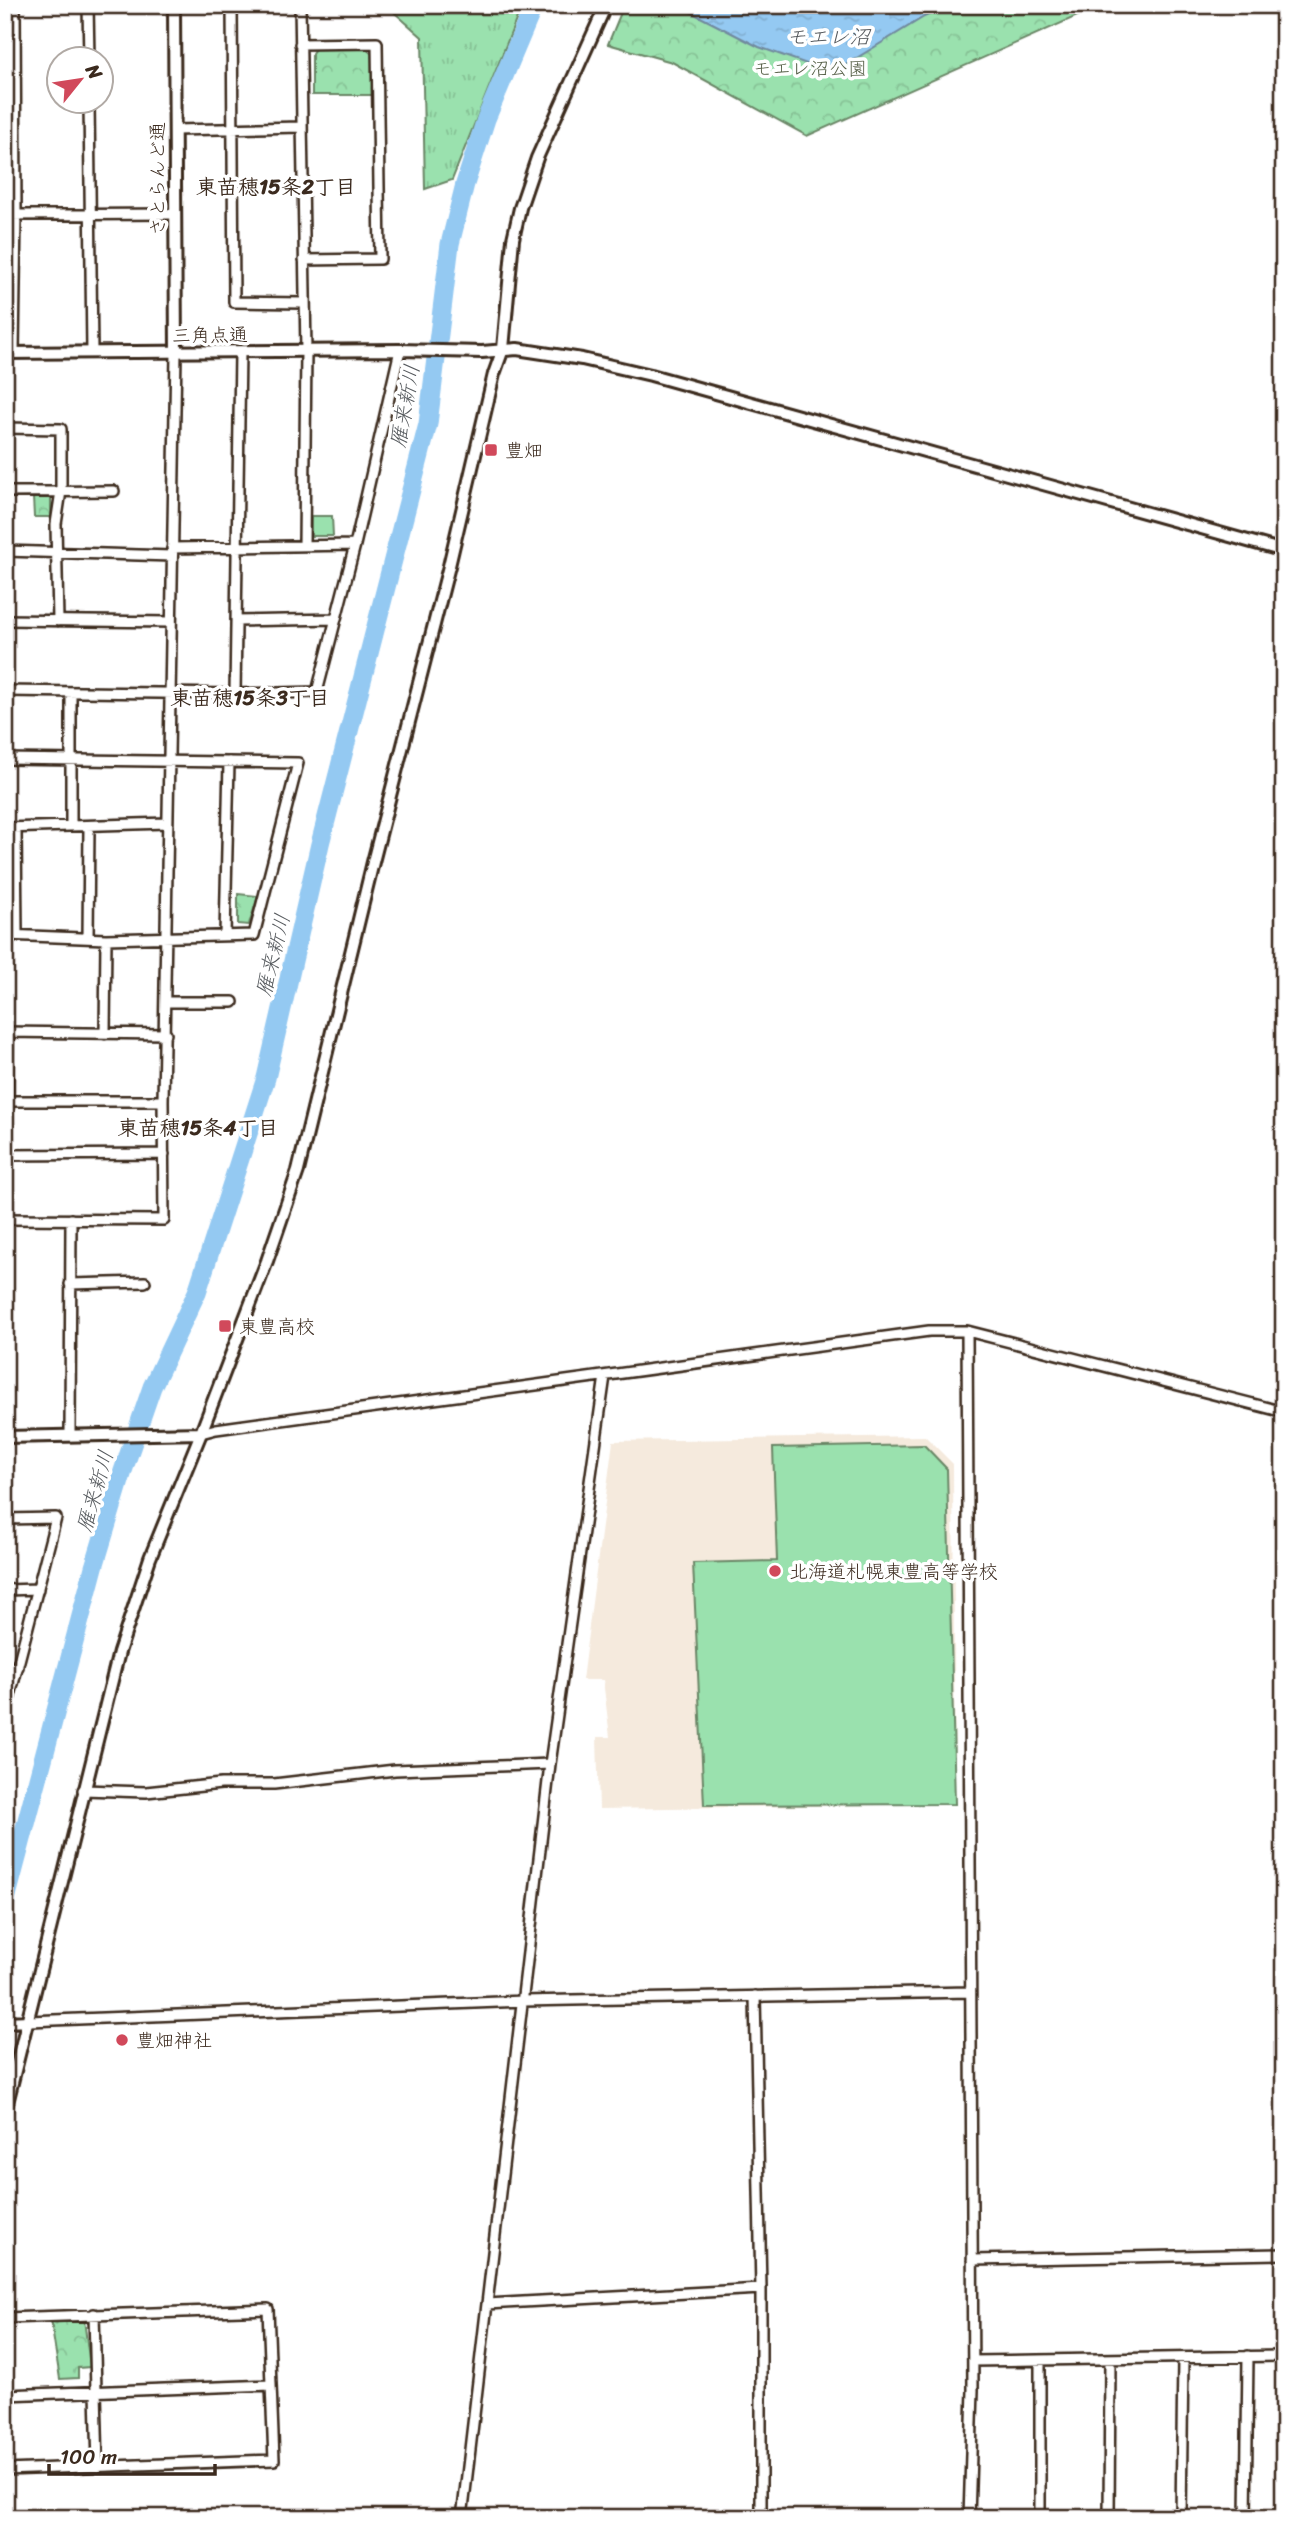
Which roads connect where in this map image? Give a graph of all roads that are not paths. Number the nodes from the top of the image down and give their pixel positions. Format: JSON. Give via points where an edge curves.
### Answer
{"nodes":[{"id":1,"x":15,"y":5,"type":"edge"},
{"id":2,"x":88,"y":5,"type":"edge"},
{"id":3,"x":174,"y":5,"type":"edge"},
{"id":4,"x":232,"y":5,"type":"edge"},
{"id":5,"x":300,"y":5,"type":"edge"},
{"id":6,"x":606,"y":7,"type":"edge"},
{"id":7,"x":300,"y":44,"type":"junction"},
{"id":8,"x":89,"y":46,"type":"edge"},
{"id":9,"x":89,"y":116,"type":"edge"},
{"id":10,"x":301,"y":127,"type":"junction"},
{"id":11,"x":232,"y":129,"type":"junction"},
{"id":12,"x":175,"y":130,"type":"junction"},
{"id":13,"x":91,"y":214,"type":"junction"},
{"id":14,"x":174,"y":214,"type":"junction"},
{"id":15,"x":5,"y":215,"type":"edge"},
{"id":16,"x":16,"y":215,"type":"junction"},
{"id":17,"x":304,"y":260,"type":"junction"},
{"id":18,"x":304,"y":303,"type":"junction"},
{"id":19,"x":503,"y":349,"type":"junction"},
{"id":20,"x":400,"y":350,"type":"junction"},
{"id":21,"x":306,"y":351,"type":"junction"},
{"id":22,"x":92,"y":352,"type":"junction"},
{"id":23,"x":240,"y":352,"type":"junction"},
{"id":24,"x":10,"y":353,"type":"edge"},
{"id":25,"x":176,"y":353,"type":"junction"},
{"id":26,"x":5,"y":428,"type":"edge"},
{"id":27,"x":61,"y":491,"type":"junction"},
{"id":28,"x":114,"y":491,"type":"dead end"},
{"id":29,"x":5,"y":492,"type":"edge"},
{"id":30,"x":237,"y":545,"type":"junction"},
{"id":31,"x":304,"y":545,"type":"junction"},
{"id":32,"x":355,"y":545,"type":"junction"},
{"id":33,"x":5,"y":551,"type":"edge"},
{"id":34,"x":57,"y":551,"type":"junction"},
{"id":35,"x":1284,"y":551,"type":"edge"},
{"id":36,"x":172,"y":552,"type":"junction"},
{"id":37,"x":336,"y":618,"type":"junction"},
{"id":38,"x":5,"y":620,"type":"edge"},
{"id":39,"x":58,"y":621,"type":"junction"},
{"id":40,"x":236,"y":621,"type":"junction"},
{"id":41,"x":171,"y":622,"type":"junction"},
{"id":42,"x":5,"y":691,"type":"edge"},
{"id":43,"x":71,"y":692,"type":"junction"},
{"id":44,"x":170,"y":693,"type":"junction"},
{"id":45,"x":235,"y":694,"type":"junction"},
{"id":46,"x":5,"y":759,"type":"edge"},
{"id":47,"x":70,"y":760,"type":"junction"},
{"id":48,"x":169,"y":761,"type":"junction"},
{"id":49,"x":229,"y":762,"type":"junction"},
{"id":50,"x":167,"y":823,"type":"junction"},
{"id":51,"x":71,"y":826,"type":"junction"},
{"id":52,"x":89,"y":827,"type":"junction"},
{"id":53,"x":5,"y":828,"type":"edge"},
{"id":54,"x":16,"y":828,"type":"junction"},
{"id":55,"x":5,"y":935,"type":"edge"},
{"id":56,"x":17,"y":935,"type":"junction"},
{"id":57,"x":225,"y":935,"type":"junction"},
{"id":58,"x":167,"y":936,"type":"junction"},
{"id":59,"x":88,"y":938,"type":"junction"},
{"id":60,"x":106,"y":939,"type":"junction"},
{"id":61,"x":166,"y":1002,"type":"junction"},
{"id":62,"x":233,"y":1003,"type":"dead end"},
{"id":63,"x":7,"y":1032,"type":"edge"},
{"id":64,"x":105,"y":1034,"type":"junction"},
{"id":65,"x":166,"y":1034,"type":"junction"},
{"id":66,"x":6,"y":1101,"type":"edge"},
{"id":67,"x":163,"y":1101,"type":"junction"},
{"id":68,"x":163,"y":1154,"type":"junction"},
{"id":69,"x":6,"y":1155,"type":"edge"},
{"id":70,"x":5,"y":1179,"type":"edge"},
{"id":71,"x":5,"y":1219,"type":"edge"},
{"id":72,"x":71,"y":1219,"type":"junction"},
{"id":73,"x":145,"y":1283,"type":"dead end"},
{"id":74,"x":70,"y":1284,"type":"junction"},
{"id":75,"x":967,"y":1331,"type":"junction"},
{"id":76,"x":605,"y":1376,"type":"junction"},
{"id":77,"x":1284,"y":1412,"type":"edge"},
{"id":78,"x":201,"y":1433,"type":"junction"},
{"id":79,"x":70,"y":1435,"type":"junction"},
{"id":80,"x":5,"y":1437,"type":"edge"},
{"id":81,"x":5,"y":1519,"type":"edge"},
{"id":82,"x":38,"y":1589,"type":"junction"},
{"id":83,"x":5,"y":1590,"type":"edge"},
{"id":84,"x":18,"y":1667,"type":"junction"},
{"id":85,"x":5,"y":1668,"type":"edge"},
{"id":86,"x":5,"y":1715,"type":"edge"},
{"id":87,"x":550,"y":1764,"type":"junction"},
{"id":88,"x":83,"y":1790,"type":"junction"},
{"id":89,"x":970,"y":1992,"type":"junction"},
{"id":90,"x":755,"y":1996,"type":"junction"},
{"id":91,"x":523,"y":2001,"type":"junction"},
{"id":92,"x":29,"y":2021,"type":"junction"},
{"id":93,"x":7,"y":2022,"type":"edge"},
{"id":94,"x":5,"y":2111,"type":"edge"},
{"id":95,"x":1284,"y":2254,"type":"edge"},
{"id":96,"x":972,"y":2260,"type":"junction"},
{"id":97,"x":761,"y":2289,"type":"junction"},
{"id":98,"x":487,"y":2304,"type":"junction"},
{"id":99,"x":94,"y":2315,"type":"junction"},
{"id":100,"x":5,"y":2318,"type":"edge"},
{"id":101,"x":1248,"y":2356,"type":"junction"},
{"id":102,"x":1284,"y":2356,"type":"edge"},
{"id":103,"x":1183,"y":2357,"type":"junction"},
{"id":104,"x":1110,"y":2359,"type":"junction"},
{"id":105,"x":1040,"y":2360,"type":"junction"},
{"id":106,"x":973,"y":2361,"type":"junction"},
{"id":107,"x":271,"y":2385,"type":"junction"},
{"id":108,"x":96,"y":2392,"type":"junction"},
{"id":109,"x":5,"y":2395,"type":"edge"},
{"id":110,"x":98,"y":2467,"type":"junction"},
{"id":111,"x":5,"y":2470,"type":"edge"},
{"id":112,"x":462,"y":2518,"type":"edge"},
{"id":113,"x":761,"y":2518,"type":"edge"},
{"id":114,"x":969,"y":2518,"type":"edge"},
{"id":115,"x":1040,"y":2518,"type":"edge"},
{"id":116,"x":1109,"y":2518,"type":"edge"},
{"id":117,"x":1181,"y":2518,"type":"edge"},
{"id":118,"x":1246,"y":2518,"type":"edge"}],
"edges":[{"from":1,"to":16,"type":"street"},
{"from":2,"to":8,"type":"street"},
{"from":3,"to":12,"type":"street","name":"さとらんど通"},
{"from":4,"to":11,"type":"street"},
{"from":5,"to":7,"type":"street"},
{"from":6,"to":19,"type":"street","via":[[537,158],[520,208]]},
{"from":7,"to":10,"type":"street"},
{"from":7,"to":17,"type":"street","via":[[377,43],[380,259]]},
{"from":9,"to":13,"type":"street"},
{"from":10,"to":11,"type":"street"},
{"from":10,"to":17,"type":"street"},
{"from":11,"to":12,"type":"street"},
{"from":11,"to":18,"type":"street","via":[[234,302]]},
{"from":12,"to":14,"type":"street","name":"さとらんど通"},
{"from":13,"to":14,"type":"street"},
{"from":13,"to":16,"type":"street"},
{"from":13,"to":22,"type":"street"},
{"from":14,"to":25,"type":"street","name":"さとらんど通"},
{"from":15,"to":16,"type":"street"},
{"from":16,"to":24,"type":"street"},
{"from":17,"to":18,"type":"street"},
{"from":18,"to":21,"type":"street"},
{"from":19,"to":20,"type":"street","name":"三角点通"},
{"from":19,"to":35,"type":"street","via":[[582,359],[651,375]]},
{"from":19,"to":78,"type":"street","via":[[298,1171]]},
{"from":20,"to":21,"type":"street","name":"三角点通"},
{"from":20,"to":32,"type":"street"},
{"from":21,"to":23,"type":"street","name":"三角点通"},
{"from":21,"to":31,"type":"street"},
{"from":22,"to":24,"type":"street","name":"三角点通"},
{"from":22,"to":25,"type":"street","name":"三角点通"},
{"from":23,"to":25,"type":"street","name":"三角点通"},
{"from":23,"to":30,"type":"street"},
{"from":25,"to":36,"type":"street"},
{"from":26,"to":27,"type":"street","via":[[61,429]]},
{"from":27,"to":28,"type":"street"},
{"from":27,"to":29,"type":"street"},
{"from":27,"to":34,"type":"street"},
{"from":30,"to":31,"type":"street"},
{"from":30,"to":36,"type":"street"},
{"from":30,"to":40,"type":"street"},
{"from":31,"to":32,"type":"street"},
{"from":32,"to":37,"type":"street"},
{"from":33,"to":34,"type":"street"},
{"from":34,"to":36,"type":"street"},
{"from":34,"to":39,"type":"street"},
{"from":36,"to":41,"type":"street"},
{"from":37,"to":40,"type":"street"},
{"from":37,"to":45,"type":"street","via":[[317,692]]},
{"from":38,"to":39,"type":"street"},
{"from":39,"to":41,"type":"street"},
{"from":40,"to":45,"type":"street"},
{"from":41,"to":44,"type":"street"},
{"from":42,"to":43,"type":"street"},
{"from":43,"to":44,"type":"street"},
{"from":43,"to":47,"type":"street"},
{"from":44,"to":45,"type":"street"},
{"from":44,"to":48,"type":"street"},
{"from":46,"to":47,"type":"street"},
{"from":47,"to":48,"type":"street"},
{"from":47,"to":51,"type":"street"},
{"from":48,"to":49,"type":"street"},
{"from":48,"to":50,"type":"street"},
{"from":49,"to":57,"type":"street"},
{"from":49,"to":57,"type":"street","via":[[298,763],[254,935]]},
{"from":50,"to":52,"type":"street"},
{"from":50,"to":58,"type":"street"},
{"from":51,"to":52,"type":"street"},
{"from":51,"to":54,"type":"street"},
{"from":52,"to":59,"type":"street"},
{"from":53,"to":54,"type":"street"},
{"from":54,"to":56,"type":"street"},
{"from":55,"to":56,"type":"street"},
{"from":56,"to":59,"type":"street"},
{"from":57,"to":58,"type":"street"},
{"from":58,"to":60,"type":"street"},
{"from":58,"to":61,"type":"street"},
{"from":59,"to":60,"type":"street"},
{"from":60,"to":64,"type":"street"},
{"from":61,"to":62,"type":"street"},
{"from":61,"to":65,"type":"street"},
{"from":63,"to":64,"type":"street"},
{"from":63,"to":66,"type":"street"},
{"from":64,"to":65,"type":"street"},
{"from":65,"to":67,"type":"street"},
{"from":66,"to":67,"type":"street"},
{"from":66,"to":69,"type":"street"},
{"from":67,"to":68,"type":"street"},
{"from":68,"to":69,"type":"street"},
{"from":68,"to":72,"type":"street","via":[[164,1220]]},
{"from":69,"to":70,"type":"street"},
{"from":71,"to":72,"type":"street"},
{"from":72,"to":74,"type":"street"},
{"from":73,"to":74,"type":"street"},
{"from":74,"to":79,"type":"street"},
{"from":75,"to":76,"type":"street","via":[[929,1331]]},
{"from":75,"to":77,"type":"street"},
{"from":75,"to":89,"type":"street"},
{"from":76,"to":78,"type":"street"},
{"from":76,"to":87,"type":"street"},
{"from":78,"to":79,"type":"street"},
{"from":78,"to":88,"type":"street","via":[[150,1558],[119,1652]]},
{"from":79,"to":80,"type":"street"},
{"from":81,"to":82,"type":"street","via":[[56,1518]]},
{"from":82,"to":83,"type":"street"},
{"from":82,"to":84,"type":"street"},
{"from":84,"to":85,"type":"street"},
{"from":84,"to":86,"type":"street"},
{"from":87,"to":88,"type":"street","via":[[395,1770],[146,1792]]},
{"from":87,"to":91,"type":"street"},
{"from":88,"to":92,"type":"street"},
{"from":89,"to":90,"type":"street"},
{"from":89,"to":96,"type":"street"},
{"from":90,"to":91,"type":"street"},
{"from":90,"to":97,"type":"street"},
{"from":91,"to":92,"type":"street"},
{"from":91,"to":98,"type":"street"},
{"from":92,"to":93,"type":"street"},
{"from":92,"to":94,"type":"street"},
{"from":95,"to":96,"type":"street"},
{"from":96,"to":106,"type":"street"},
{"from":97,"to":98,"type":"street"},
{"from":97,"to":113,"type":"street"},
{"from":98,"to":112,"type":"street"},
{"from":99,"to":100,"type":"street"},
{"from":99,"to":107,"type":"street","via":[[268,2309]]},
{"from":99,"to":108,"type":"street"},
{"from":101,"to":102,"type":"street"},
{"from":101,"to":103,"type":"street"},
{"from":101,"to":118,"type":"street"},
{"from":103,"to":104,"type":"street"},
{"from":103,"to":117,"type":"street"},
{"from":104,"to":105,"type":"street"},
{"from":104,"to":116,"type":"street"},
{"from":105,"to":106,"type":"street"},
{"from":105,"to":115,"type":"street"},
{"from":106,"to":114,"type":"street"},
{"from":107,"to":108,"type":"street"},
{"from":107,"to":110,"type":"street","via":[[274,2460]]},
{"from":108,"to":109,"type":"street"},
{"from":108,"to":110,"type":"street"},
{"from":110,"to":111,"type":"street"}]}
